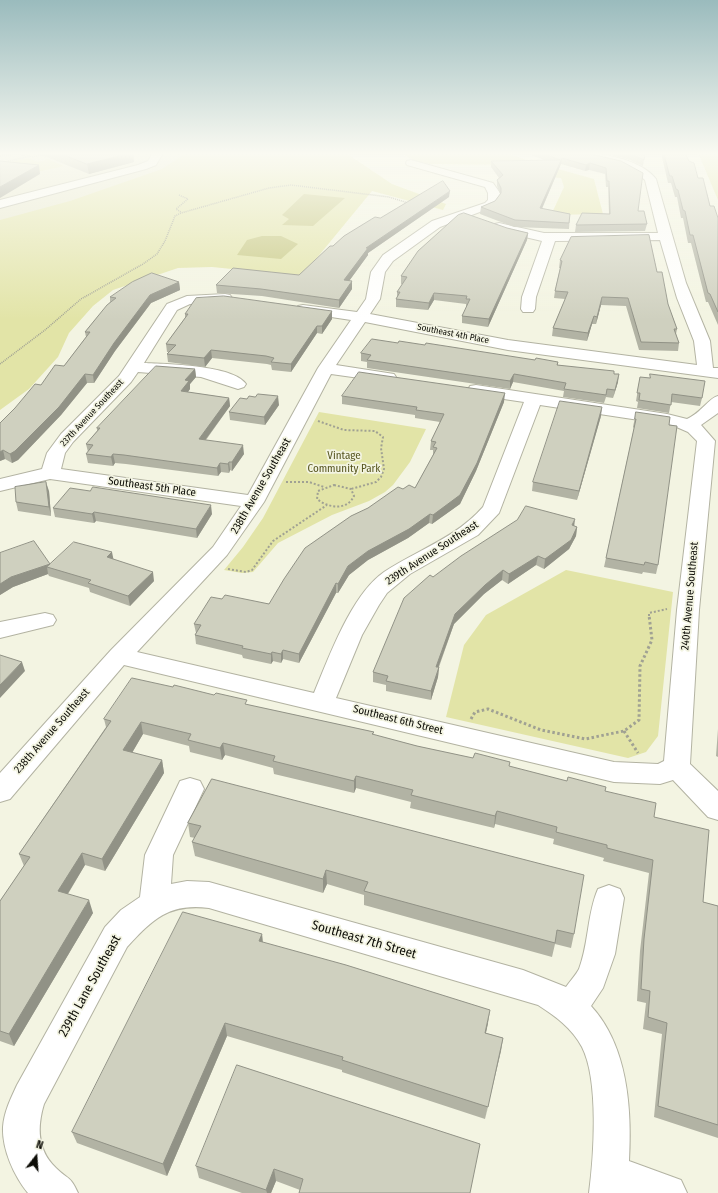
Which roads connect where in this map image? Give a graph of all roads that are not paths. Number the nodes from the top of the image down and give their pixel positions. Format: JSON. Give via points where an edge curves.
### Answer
{"nodes":[{"id":1,"x":478,"y":209,"type":"edge"},
{"id":2,"x":658,"y":209,"type":"edge"},
{"id":3,"x":464,"y":214,"type":"junction"},
{"id":4,"x":666,"y":237,"type":"junction"},
{"id":5,"x":549,"y":239,"type":"junction"},
{"id":6,"x":240,"y":300,"type":"edge"},
{"id":7,"x":286,"y":307,"type":"edge"},
{"id":8,"x":528,"y":309,"type":"dead end"},
{"id":9,"x":361,"y":317,"type":"junction"},
{"id":10,"x":133,"y":367,"type":"junction"},
{"id":11,"x":326,"y":368,"type":"junction"},
{"id":12,"x":712,"y":372,"type":"edge"},
{"id":13,"x":404,"y":379,"type":"edge"},
{"id":14,"x":238,"y":384,"type":"dead end"},
{"id":15,"x":458,"y":388,"type":"edge"},
{"id":16,"x":534,"y":399,"type":"junction"},
{"id":17,"x":718,"y":401,"type":"edge"},
{"id":18,"x":691,"y":427,"type":"junction"},
{"id":19,"x":50,"y":473,"type":"junction"},
{"id":20,"x":0,"y":485,"type":"edge"},
{"id":21,"x":254,"y":502,"type":"junction"},
{"id":22,"x":45,"y":620,"type":"dead end"},
{"id":23,"x":0,"y":630,"type":"edge"},
{"id":24,"x":119,"y":656,"type":"junction"},
{"id":25,"x":322,"y":702,"type":"junction"},
{"id":26,"x":677,"y":767,"type":"junction"},
{"id":27,"x":190,"y":789,"type":"dead end"},
{"id":28,"x":0,"y":791,"type":"edge"},
{"id":29,"x":718,"y":809,"type":"edge"},
{"id":30,"x":609,"y":898,"type":"dead end"},
{"id":31,"x":154,"y":904,"type":"junction"},
{"id":32,"x":571,"y":1008,"type":"junction"},
{"id":33,"x":609,"y":1183,"type":"edge"},
{"id":34,"x":59,"y":1193,"type":"edge"},
{"id":35,"x":668,"y":1193,"type":"edge"}],
"edges":[{"from":1,"to":3,"type":"street","name":"238th Avenue Southeast"},
{"from":2,"to":4,"type":"street"},
{"from":3,"to":5,"type":"street","via":[[511,231]]},
{"from":3,"to":9,"type":"street","name":"238th Avenue Southeast","via":[[436,224],[388,258],[378,272],[373,299]]},
{"from":4,"to":5,"type":"street"},
{"from":4,"to":12,"type":"street","via":[[684,300],[704,344]]},
{"from":5,"to":8,"type":"street","via":[[528,298]]},
{"from":6,"to":10,"type":"street","name":"237th Avenue Southeast","via":[[211,298],[177,303],[167,312]]},
{"from":7,"to":9,"type":"street","name":"Southeast 4th Place"},
{"from":9,"to":11,"type":"street","name":"238th Avenue Southeast"},
{"from":9,"to":12,"type":"street","name":"Southeast 4th Place","via":[[508,345]]},
{"from":10,"to":14,"type":"street","via":[[207,373]]},
{"from":10,"to":19,"type":"street","name":"237th Avenue Southeast","via":[[125,379],[63,443],[56,453]]},
{"from":11,"to":13,"type":"street"},
{"from":11,"to":21,"type":"street","name":"238th Avenue Southeast"},
{"from":15,"to":16,"type":"street"},
{"from":16,"to":18,"type":"street","via":[[666,419]]},
{"from":16,"to":25,"type":"street","name":"239th Avenue Southeast","via":[[492,508],[471,530],[390,579],[376,591],[365,607]]},
{"from":17,"to":18,"type":"street","via":[[712,412]]},
{"from":18,"to":26,"type":"street","name":"240th Avenue Southeast","via":[[703,435],[706,441],[688,610]]},
{"from":19,"to":20,"type":"street"},
{"from":19,"to":21,"type":"street","name":"Southeast 5th Place"},
{"from":21,"to":24,"type":"street","name":"238th Avenue Southeast","via":[[234,534],[208,564]]},
{"from":22,"to":23,"type":"street"},
{"from":24,"to":25,"type":"street","name":"Southeast 6th Street"},
{"from":24,"to":28,"type":"street","name":"238th Avenue Southeast"},
{"from":25,"to":26,"type":"street","name":"Southeast 6th Street","via":[[614,772],[660,774]]},
{"from":26,"to":29,"type":"street"},
{"from":27,"to":31,"type":"street","via":[[159,855]]},
{"from":30,"to":32,"type":"street","via":[[599,954],[592,977]]},
{"from":31,"to":32,"type":"street","name":"Southeast 7th Street","via":[[172,895],[209,895],[523,985],[548,994]]},
{"from":31,"to":34,"type":"street","name":"239th Lane Southeast","via":[[132,920],[116,937],[29,1097],[21,1126],[24,1150],[34,1172]]},
{"from":32,"to":33,"type":"street","name":"Southeast 7th Street","via":[[594,1036],[604,1062],[610,1101]]},
{"from":33,"to":35,"type":"street"}]}
